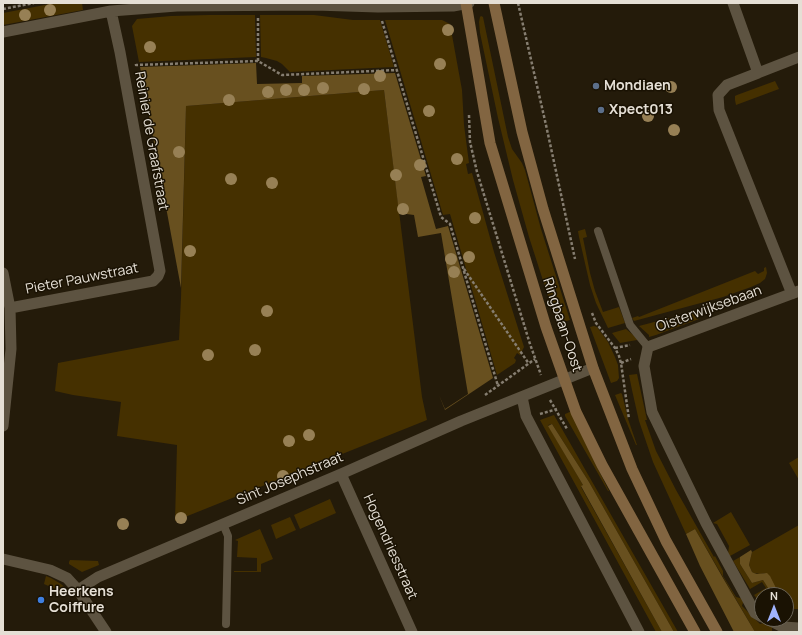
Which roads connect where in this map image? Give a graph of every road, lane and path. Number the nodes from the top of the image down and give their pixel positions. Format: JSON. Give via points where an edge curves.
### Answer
{"nodes":[{"id":1,"x":34,"y":3,"type":"edge"},
{"id":2,"x":467,"y":3,"type":"edge"},
{"id":3,"x":494,"y":3,"type":"edge"},
{"id":4,"x":518,"y":3,"type":"edge"},
{"id":5,"x":733,"y":3,"type":"edge"},
{"id":6,"x":258,"y":6,"type":"junction"},
{"id":7,"x":378,"y":7,"type":"junction"},
{"id":8,"x":3,"y":9,"type":"edge"},
{"id":9,"x":111,"y":11,"type":"junction"},
{"id":10,"x":3,"y":32,"type":"edge"},
{"id":11,"x":120,"y":52,"type":"junction"},
{"id":12,"x":799,"y":57,"type":"edge"},
{"id":13,"x":258,"y":60,"type":"junction"},
{"id":14,"x":397,"y":70,"type":"junction"},
{"id":15,"x":758,"y":73,"type":"junction"},
{"id":16,"x":598,"y":231,"type":"dead end"},
{"id":17,"x":462,"y":266,"type":"junction"},
{"id":18,"x":576,"y":266,"type":"dead end"},
{"id":19,"x":3,"y":274,"type":"edge"},
{"id":20,"x":158,"y":276,"type":"joint"},
{"id":21,"x":796,"y":293,"type":"edge"},
{"id":22,"x":10,"y":308,"type":"junction"},
{"id":23,"x":591,"y":311,"type":"dead end"},
{"id":24,"x":648,"y":347,"type":"junction"},
{"id":25,"x":535,"y":359,"type":"dead end"},
{"id":26,"x":529,"y":364,"type":"junction"},
{"id":27,"x":593,"y":368,"type":"junction"},
{"id":28,"x":565,"y":379,"type":"junction"},
{"id":29,"x":498,"y":386,"type":"junction"},
{"id":30,"x":522,"y":397,"type":"junction"},
{"id":31,"x":480,"y":399,"type":"dead end"},
{"id":32,"x":573,"y":403,"type":"junction"},
{"id":33,"x":526,"y":416,"type":"junction"},
{"id":34,"x":630,"y":423,"type":"dead end"},
{"id":35,"x":3,"y":426,"type":"edge"},
{"id":36,"x":341,"y":474,"type":"junction"},
{"id":37,"x":223,"y":524,"type":"junction"},
{"id":38,"x":3,"y":560,"type":"edge"},
{"id":39,"x":78,"y":590,"type":"junction"},
{"id":40,"x":754,"y":611,"type":"edge"},
{"id":41,"x":226,"y":624,"type":"dead end"},
{"id":42,"x":783,"y":627,"type":"edge"},
{"id":43,"x":799,"y":628,"type":"edge"},
{"id":44,"x":106,"y":632,"type":"edge"},
{"id":45,"x":412,"y":632,"type":"edge"},
{"id":46,"x":639,"y":632,"type":"edge"},
{"id":47,"x":695,"y":632,"type":"edge"},
{"id":48,"x":717,"y":632,"type":"edge"}],
"edges":[{"from":1,"to":8,"type":"path"},
{"from":2,"to":7,"type":"street","via":[[453,6]]},
{"from":2,"to":28,"type":"main road","name":"Ringbaan-Oost","via":[[490,143],[546,328]]},
{"from":3,"to":27,"type":"main road","name":"Ringbaan-Oost","via":[[522,132],[543,209]]},
{"from":4,"to":18,"type":"path"},
{"from":5,"to":15,"type":"street"},
{"from":6,"to":7,"type":"street"},
{"from":6,"to":9,"type":"street","via":[[177,6]]},
{"from":6,"to":13,"type":"path"},
{"from":7,"to":14,"type":"path"},
{"from":9,"to":10,"type":"street"},
{"from":9,"to":11,"type":"street","name":"Reinier de Graafstraat"},
{"from":11,"to":13,"type":"path","via":[[133,49],[136,64]]},
{"from":11,"to":20,"type":"street","name":"Reinier de Graafstraat","via":[[159,263]]},
{"from":12,"to":15,"type":"street"},
{"from":13,"to":14,"type":"path","via":[[282,74]]},
{"from":14,"to":17,"type":"path","via":[[441,217],[450,224]]},
{"from":15,"to":21,"type":"street","via":[[726,85],[718,95],[719,110]]},
{"from":16,"to":24,"type":"lane","via":[[630,325]]},
{"from":17,"to":26,"type":"path"},
{"from":17,"to":29,"type":"path"},
{"from":19,"to":22,"type":"street"},
{"from":20,"to":22,"type":"street","name":"Pieter Pauwstraat","via":[[153,281]]},
{"from":21,"to":24,"type":"street","name":"Oisterwijksebaan"},
{"from":22,"to":35,"type":"street","via":[[11,349]]},
{"from":23,"to":34,"type":"path","via":[[596,323],[619,356]]},
{"from":24,"to":40,"type":"street","name":"Oisterwijksebaan","via":[[644,366],[652,412],[706,523]]},
{"from":25,"to":26,"type":"path"},
{"from":26,"to":29,"type":"path"},
{"from":27,"to":28,"type":"street","name":"Sint Josephstraat"},
{"from":27,"to":48,"type":"main road","name":"Ringbaan-Oost","via":[[632,469],[666,541]]},
{"from":28,"to":30,"type":"street","name":"Sint Josephstraat"},
{"from":28,"to":32,"type":"main road","name":"Ringbaan-Oost"},
{"from":29,"to":31,"type":"path"},
{"from":30,"to":33,"type":"street"},
{"from":30,"to":36,"type":"street","name":"Sint Josephstraat"},
{"from":32,"to":33,"type":"path","via":[[556,410]]},
{"from":32,"to":47,"type":"main road","name":"Ringbaan-Oost","via":[[602,465]]},
{"from":33,"to":46,"type":"street"},
{"from":36,"to":37,"type":"street","name":"Sint Josephstraat"},
{"from":36,"to":45,"type":"street","name":"Hogendriesstraat"},
{"from":37,"to":39,"type":"street","name":"Sint Josephstraat","via":[[98,577]]},
{"from":37,"to":41,"type":"lane","via":[[228,536]]},
{"from":38,"to":39,"type":"street","via":[[50,570],[67,578]]},
{"from":39,"to":44,"type":"street"},
{"from":42,"to":43,"type":"street"}]}
